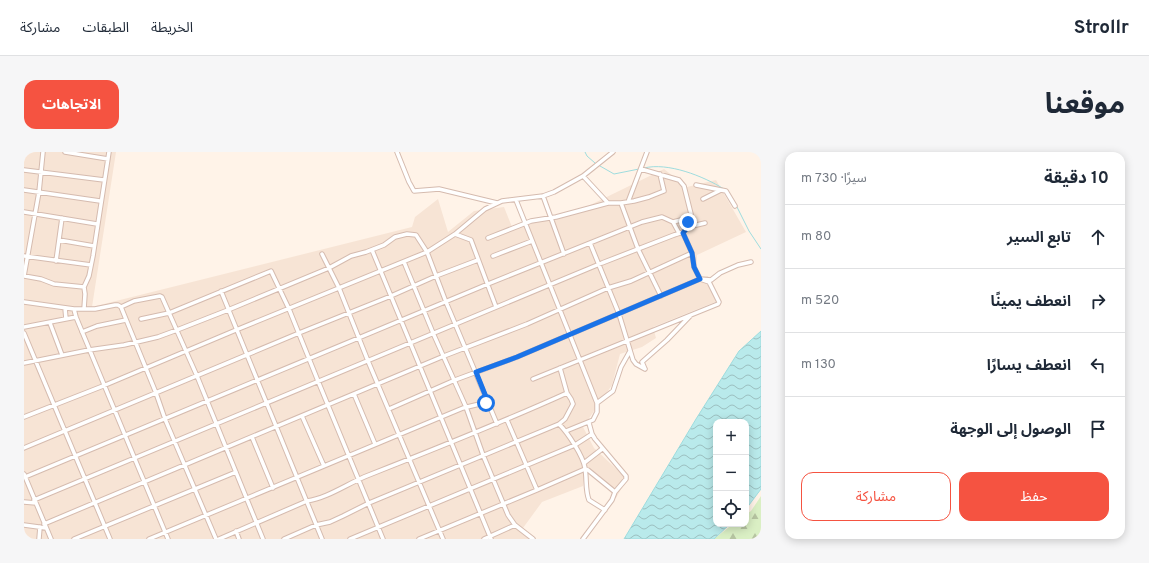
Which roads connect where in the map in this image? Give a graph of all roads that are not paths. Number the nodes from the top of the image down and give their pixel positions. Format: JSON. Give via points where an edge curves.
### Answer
{"nodes":[{"id":1,"x":44,"y":152,"type":"edge"},
{"id":2,"x":65,"y":152,"type":"edge"},
{"id":3,"x":108,"y":152,"type":"edge"},
{"id":4,"x":397,"y":152,"type":"edge"},
{"id":5,"x":613,"y":152,"type":"edge"},
{"id":6,"x":647,"y":152,"type":"edge"},
{"id":7,"x":108,"y":159,"type":"junction"},
{"id":8,"x":640,"y":169,"type":"junction"},
{"id":9,"x":24,"y":170,"type":"edge"},
{"id":10,"x":41,"y":172,"type":"junction"},
{"id":11,"x":660,"y":174,"type":"junction"},
{"id":12,"x":583,"y":176,"type":"junction"},
{"id":13,"x":104,"y":180,"type":"junction"},
{"id":14,"x":696,"y":185,"type":"dead end"},
{"id":15,"x":24,"y":190,"type":"edge"},
{"id":16,"x":721,"y":190,"type":"junction"},
{"id":17,"x":39,"y":192,"type":"junction"},
{"id":18,"x":543,"y":196,"type":"junction"},
{"id":19,"x":703,"y":199,"type":"dead end"},
{"id":20,"x":516,"y":200,"type":"junction"},
{"id":21,"x":100,"y":201,"type":"junction"},
{"id":22,"x":628,"y":202,"type":"junction"},
{"id":23,"x":497,"y":203,"type":"junction"},
{"id":24,"x":608,"y":203,"type":"junction"},
{"id":25,"x":621,"y":203,"type":"junction"},
{"id":26,"x":736,"y":206,"type":"dead end"},
{"id":27,"x":24,"y":212,"type":"edge"},
{"id":28,"x":35,"y":214,"type":"junction"},
{"id":29,"x":62,"y":218,"type":"junction"},
{"id":30,"x":551,"y":218,"type":"junction"},
{"id":31,"x":688,"y":221,"type":"junction"},
{"id":32,"x":673,"y":222,"type":"junction"},
{"id":33,"x":525,"y":223,"type":"junction"},
{"id":34,"x":705,"y":223,"type":"dead end"},
{"id":35,"x":97,"y":224,"type":"junction"},
{"id":36,"x":630,"y":227,"type":"junction"},
{"id":37,"x":688,"y":227,"type":"junction"},
{"id":38,"x":681,"y":233,"type":"junction"},
{"id":39,"x":456,"y":234,"type":"junction"},
{"id":40,"x":488,"y":238,"type":"dead end"},
{"id":41,"x":59,"y":240,"type":"junction"},
{"id":42,"x":532,"y":241,"type":"junction"},
{"id":43,"x":590,"y":243,"type":"junction"},
{"id":44,"x":94,"y":246,"type":"junction"},
{"id":45,"x":638,"y":249,"type":"junction"},
{"id":46,"x":372,"y":250,"type":"junction"},
{"id":47,"x":427,"y":252,"type":"junction"},
{"id":48,"x":692,"y":253,"type":"junction"},
{"id":49,"x":322,"y":254,"type":"dead end"},
{"id":50,"x":564,"y":254,"type":"junction"},
{"id":51,"x":493,"y":256,"type":"dead end"},
{"id":52,"x":26,"y":257,"type":"edge"},
{"id":53,"x":478,"y":260,"type":"junction"},
{"id":54,"x":56,"y":261,"type":"junction"},
{"id":55,"x":404,"y":262,"type":"junction"},
{"id":56,"x":751,"y":262,"type":"dead end"},
{"id":57,"x":542,"y":263,"type":"junction"},
{"id":58,"x":91,"y":265,"type":"junction"},
{"id":59,"x":598,"y":265,"type":"junction"},
{"id":60,"x":329,"y":268,"type":"junction"},
{"id":61,"x":381,"y":272,"type":"junction"},
{"id":62,"x":650,"y":273,"type":"junction"},
{"id":63,"x":24,"y":276,"type":"edge"},
{"id":64,"x":436,"y":276,"type":"junction"},
{"id":65,"x":700,"y":279,"type":"junction"},
{"id":66,"x":488,"y":284,"type":"junction"},
{"id":67,"x":414,"y":286,"type":"junction"},
{"id":68,"x":551,"y":286,"type":"junction"},
{"id":69,"x":84,"y":287,"type":"junction"},
{"id":70,"x":339,"y":288,"type":"junction"},
{"id":71,"x":608,"y":288,"type":"junction"},
{"id":72,"x":280,"y":289,"type":"junction"},
{"id":73,"x":221,"y":292,"type":"junction"},
{"id":74,"x":391,"y":296,"type":"junction"},
{"id":75,"x":661,"y":296,"type":"junction"},
{"id":76,"x":24,"y":302,"type":"edge"},
{"id":77,"x":446,"y":302,"type":"junction"},
{"id":78,"x":121,"y":307,"type":"junction"},
{"id":79,"x":496,"y":307,"type":"junction"},
{"id":80,"x":65,"y":308,"type":"junction"},
{"id":81,"x":74,"y":309,"type":"junction"},
{"id":82,"x":84,"y":309,"type":"junction"},
{"id":83,"x":289,"y":309,"type":"junction"},
{"id":84,"x":228,"y":310,"type":"junction"},
{"id":85,"x":560,"y":310,"type":"junction"},
{"id":86,"x":424,"y":311,"type":"junction"},
{"id":87,"x":348,"y":312,"type":"junction"},
{"id":88,"x":169,"y":313,"type":"junction"},
{"id":89,"x":619,"y":314,"type":"junction"},
{"id":90,"x":691,"y":315,"type":"junction"},
{"id":91,"x":76,"y":317,"type":"junction"},
{"id":92,"x":141,"y":319,"type":"dead end"},
{"id":93,"x":66,"y":320,"type":"junction"},
{"id":94,"x":126,"y":320,"type":"junction"},
{"id":95,"x":401,"y":320,"type":"junction"},
{"id":96,"x":50,"y":323,"type":"junction"},
{"id":97,"x":455,"y":324,"type":"junction"},
{"id":98,"x":24,"y":327,"type":"edge"},
{"id":99,"x":177,"y":330,"type":"junction"},
{"id":100,"x":236,"y":330,"type":"junction"},
{"id":101,"x":82,"y":332,"type":"junction"},
{"id":102,"x":24,"y":333,"type":"edge"},
{"id":103,"x":299,"y":333,"type":"junction"},
{"id":104,"x":433,"y":333,"type":"junction"},
{"id":105,"x":570,"y":334,"type":"junction"},
{"id":106,"x":359,"y":338,"type":"junction"},
{"id":107,"x":627,"y":340,"type":"junction"},
{"id":108,"x":134,"y":343,"type":"junction"},
{"id":109,"x":410,"y":343,"type":"junction"},
{"id":110,"x":466,"y":348,"type":"junction"},
{"id":111,"x":89,"y":350,"type":"junction"},
{"id":112,"x":186,"y":351,"type":"junction"},
{"id":113,"x":630,"y":351,"type":"junction"},
{"id":114,"x":247,"y":354,"type":"junction"},
{"id":115,"x":62,"y":355,"type":"junction"},
{"id":116,"x":444,"y":356,"type":"junction"},
{"id":117,"x":309,"y":359,"type":"junction"},
{"id":118,"x":36,"y":360,"type":"junction"},
{"id":119,"x":580,"y":360,"type":"junction"},
{"id":120,"x":368,"y":361,"type":"junction"},
{"id":121,"x":24,"y":363,"type":"edge"},
{"id":122,"x":420,"y":367,"type":"junction"},
{"id":123,"x":145,"y":368,"type":"junction"},
{"id":124,"x":560,"y":368,"type":"junction"},
{"id":125,"x":476,"y":372,"type":"junction"},
{"id":126,"x":197,"y":376,"type":"junction"},
{"id":127,"x":533,"y":379,"type":"dead end"},
{"id":128,"x":257,"y":380,"type":"junction"},
{"id":129,"x":455,"y":380,"type":"junction"},
{"id":130,"x":318,"y":381,"type":"junction"},
{"id":131,"x":379,"y":384,"type":"junction"},
{"id":132,"x":103,"y":386,"type":"junction"},
{"id":133,"x":430,"y":392,"type":"junction"},
{"id":134,"x":156,"y":393,"type":"junction"},
{"id":135,"x":354,"y":394,"type":"junction"},
{"id":136,"x":567,"y":394,"type":"junction"},
{"id":137,"x":207,"y":402,"type":"junction"},
{"id":138,"x":488,"y":402,"type":"junction"},
{"id":139,"x":266,"y":403,"type":"junction"},
{"id":140,"x":597,"y":403,"type":"junction"},
{"id":141,"x":328,"y":405,"type":"junction"},
{"id":142,"x":54,"y":406,"type":"junction"},
{"id":143,"x":466,"y":407,"type":"junction"},
{"id":144,"x":389,"y":409,"type":"junction"},
{"id":145,"x":114,"y":410,"type":"junction"},
{"id":146,"x":302,"y":416,"type":"junction"},
{"id":147,"x":24,"y":417,"type":"edge"},
{"id":148,"x":441,"y":417,"type":"junction"},
{"id":149,"x":165,"y":419,"type":"junction"},
{"id":150,"x":507,"y":420,"type":"junction"},
{"id":151,"x":589,"y":423,"type":"junction"},
{"id":152,"x":216,"y":424,"type":"junction"},
{"id":153,"x":498,"y":424,"type":"junction"},
{"id":154,"x":559,"y":424,"type":"junction"},
{"id":155,"x":276,"y":426,"type":"junction"},
{"id":156,"x":65,"y":431,"type":"junction"},
{"id":157,"x":566,"y":431,"type":"junction"},
{"id":158,"x":475,"y":433,"type":"junction"},
{"id":159,"x":592,"y":434,"type":"junction"},
{"id":160,"x":400,"y":435,"type":"junction"},
{"id":161,"x":125,"y":436,"type":"junction"},
{"id":162,"x":252,"y":437,"type":"junction"},
{"id":163,"x":175,"y":442,"type":"junction"},
{"id":164,"x":451,"y":442,"type":"junction"},
{"id":165,"x":516,"y":442,"type":"junction"},
{"id":166,"x":375,"y":444,"type":"junction"},
{"id":167,"x":574,"y":445,"type":"junction"},
{"id":168,"x":24,"y":448,"type":"edge"},
{"id":169,"x":226,"y":448,"type":"junction"},
{"id":170,"x":602,"y":449,"type":"junction"},
{"id":171,"x":483,"y":455,"type":"junction"},
{"id":172,"x":349,"y":456,"type":"junction"},
{"id":173,"x":75,"y":457,"type":"junction"},
{"id":174,"x":134,"y":459,"type":"junction"},
{"id":175,"x":410,"y":459,"type":"junction"},
{"id":176,"x":584,"y":463,"type":"junction"},
{"id":177,"x":185,"y":464,"type":"junction"},
{"id":178,"x":460,"y":465,"type":"junction"},
{"id":179,"x":324,"y":466,"type":"junction"},
{"id":180,"x":526,"y":466,"type":"junction"},
{"id":181,"x":585,"y":469,"type":"junction"},
{"id":182,"x":236,"y":472,"type":"junction"},
{"id":183,"x":25,"y":478,"type":"edge"},
{"id":184,"x":297,"y":478,"type":"junction"},
{"id":185,"x":493,"y":478,"type":"junction"},
{"id":186,"x":84,"y":479,"type":"junction"},
{"id":187,"x":358,"y":479,"type":"junction"},
{"id":188,"x":144,"y":482,"type":"junction"},
{"id":189,"x":419,"y":483,"type":"junction"},
{"id":190,"x":273,"y":488,"type":"junction"},
{"id":191,"x":470,"y":488,"type":"junction"},
{"id":192,"x":195,"y":490,"type":"junction"},
{"id":193,"x":537,"y":490,"type":"junction"},
{"id":194,"x":615,"y":492,"type":"junction"},
{"id":195,"x":247,"y":498,"type":"junction"},
{"id":196,"x":35,"y":501,"type":"junction"},
{"id":197,"x":306,"y":501,"type":"junction"},
{"id":198,"x":24,"y":502,"type":"edge"},
{"id":199,"x":95,"y":502,"type":"junction"},
{"id":200,"x":369,"y":503,"type":"junction"},
{"id":201,"x":504,"y":504,"type":"junction"},
{"id":202,"x":429,"y":506,"type":"junction"},
{"id":203,"x":154,"y":507,"type":"junction"},
{"id":204,"x":605,"y":510,"type":"junction"},
{"id":205,"x":480,"y":514,"type":"junction"},
{"id":206,"x":206,"y":515,"type":"junction"},
{"id":207,"x":257,"y":522,"type":"junction"},
{"id":208,"x":44,"y":524,"type":"junction"},
{"id":209,"x":24,"y":525,"type":"edge"},
{"id":210,"x":316,"y":525,"type":"junction"},
{"id":211,"x":515,"y":525,"type":"junction"},
{"id":212,"x":105,"y":526,"type":"junction"},
{"id":213,"x":40,"y":527,"type":"junction"},
{"id":214,"x":46,"y":528,"type":"junction"},
{"id":215,"x":379,"y":528,"type":"junction"},
{"id":216,"x":440,"y":530,"type":"junction"},
{"id":217,"x":236,"y":531,"type":"junction"},
{"id":218,"x":165,"y":532,"type":"junction"},
{"id":219,"x":490,"y":538,"type":"edge"},
{"id":220,"x":39,"y":539,"type":"edge"},
{"id":221,"x":51,"y":539,"type":"edge"},
{"id":222,"x":74,"y":539,"type":"edge"},
{"id":223,"x":110,"y":539,"type":"edge"},
{"id":224,"x":149,"y":539,"type":"edge"},
{"id":225,"x":168,"y":539,"type":"edge"},
{"id":226,"x":217,"y":539,"type":"edge"},
{"id":227,"x":239,"y":539,"type":"edge"},
{"id":228,"x":263,"y":539,"type":"edge"},
{"id":229,"x":284,"y":539,"type":"edge"},
{"id":230,"x":322,"y":539,"type":"edge"},
{"id":231,"x":350,"y":539,"type":"edge"},
{"id":232,"x":383,"y":539,"type":"edge"},
{"id":233,"x":418,"y":539,"type":"edge"},
{"id":234,"x":443,"y":539,"type":"edge"},
{"id":235,"x":484,"y":539,"type":"edge"},
{"id":236,"x":533,"y":539,"type":"edge"},
{"id":237,"x":583,"y":539,"type":"edge"}],
"edges":[{"from":1,"to":10,"type":"street"},
{"from":2,"to":7,"type":"street"},
{"from":3,"to":7,"type":"street"},
{"from":4,"to":23,"type":"street","via":[[414,191],[439,188]]},
{"from":5,"to":12,"type":"street"},
{"from":6,"to":8,"type":"street"},
{"from":7,"to":13,"type":"street"},
{"from":8,"to":11,"type":"street"},
{"from":8,"to":22,"type":"street"},
{"from":9,"to":10,"type":"street"},
{"from":10,"to":13,"type":"street"},
{"from":10,"to":17,"type":"street"},
{"from":11,"to":22,"type":"street","via":[[664,191]]},
{"from":11,"to":31,"type":"street","via":[[678,178],[684,186],[690,208]]},
{"from":12,"to":18,"type":"street"},
{"from":12,"to":24,"type":"street"},
{"from":13,"to":21,"type":"street"},
{"from":14,"to":16,"type":"street"},
{"from":15,"to":17,"type":"street"},
{"from":16,"to":19,"type":"street"},
{"from":16,"to":26,"type":"street","via":[[728,193]]},
{"from":17,"to":21,"type":"street"},
{"from":17,"to":28,"type":"street"},
{"from":18,"to":20,"type":"street"},
{"from":18,"to":30,"type":"street"},
{"from":20,"to":23,"type":"street"},
{"from":20,"to":33,"type":"street"},
{"from":21,"to":35,"type":"street"},
{"from":22,"to":25,"type":"street"},
{"from":23,"to":39,"type":"street","via":[[474,216]]},
{"from":24,"to":25,"type":"street"},
{"from":24,"to":30,"type":"street"},
{"from":25,"to":36,"type":"street"},
{"from":27,"to":28,"type":"street"},
{"from":28,"to":29,"type":"street"},
{"from":28,"to":52,"type":"street"},
{"from":29,"to":35,"type":"street"},
{"from":29,"to":41,"type":"street"},
{"from":30,"to":33,"type":"street"},
{"from":30,"to":50,"type":"street"},
{"from":31,"to":32,"type":"street"},
{"from":31,"to":37,"type":"street"},
{"from":32,"to":36,"type":"street","via":[[656,217]]},
{"from":32,"to":38,"type":"street"},
{"from":33,"to":40,"type":"street"},
{"from":33,"to":42,"type":"street"},
{"from":34,"to":37,"type":"street"},
{"from":35,"to":44,"type":"street"},
{"from":36,"to":43,"type":"street"},
{"from":36,"to":45,"type":"street"},
{"from":37,"to":38,"type":"street"},
{"from":38,"to":45,"type":"street"},
{"from":38,"to":48,"type":"street"},
{"from":39,"to":47,"type":"street"},
{"from":39,"to":53,"type":"street","via":[[470,238]]},
{"from":41,"to":44,"type":"street"},
{"from":41,"to":54,"type":"street"},
{"from":42,"to":51,"type":"street"},
{"from":42,"to":57,"type":"street"},
{"from":43,"to":50,"type":"street"},
{"from":43,"to":59,"type":"street"},
{"from":44,"to":58,"type":"street"},
{"from":45,"to":59,"type":"street"},
{"from":45,"to":62,"type":"street"},
{"from":46,"to":47,"type":"street","via":[[395,237],[412,234],[419,239]]},
{"from":46,"to":60,"type":"street","via":[[351,256]]},
{"from":46,"to":61,"type":"street"},
{"from":47,"to":55,"type":"street"},
{"from":47,"to":64,"type":"street"},
{"from":48,"to":62,"type":"street"},
{"from":48,"to":65,"type":"street","via":[[694,267]]},
{"from":49,"to":60,"type":"street"},
{"from":50,"to":57,"type":"street"},
{"from":52,"to":54,"type":"street"},
{"from":52,"to":63,"type":"street"},
{"from":53,"to":64,"type":"street"},
{"from":53,"to":66,"type":"street"},
{"from":54,"to":58,"type":"street"},
{"from":55,"to":61,"type":"street"},
{"from":55,"to":67,"type":"street"},
{"from":56,"to":65,"type":"street","via":[[720,273],[711,280]]},
{"from":57,"to":66,"type":"street"},
{"from":57,"to":68,"type":"street"},
{"from":58,"to":69,"type":"street"},
{"from":59,"to":68,"type":"street"},
{"from":59,"to":71,"type":"street"},
{"from":60,"to":70,"type":"street"},
{"from":60,"to":72,"type":"street"},
{"from":61,"to":70,"type":"street"},
{"from":61,"to":74,"type":"street"},
{"from":62,"to":71,"type":"street"},
{"from":62,"to":75,"type":"street"},
{"from":63,"to":69,"type":"street","via":[[54,284]]},
{"from":64,"to":67,"type":"street"},
{"from":64,"to":77,"type":"street"},
{"from":65,"to":75,"type":"street"},
{"from":65,"to":90,"type":"street","via":[[709,282],[719,302]]},
{"from":66,"to":77,"type":"street"},
{"from":66,"to":79,"type":"street"},
{"from":67,"to":74,"type":"street"},
{"from":67,"to":86,"type":"street"},
{"from":68,"to":79,"type":"street"},
{"from":68,"to":85,"type":"street"},
{"from":69,"to":82,"type":"street"},
{"from":70,"to":83,"type":"street"},
{"from":70,"to":87,"type":"street"},
{"from":71,"to":85,"type":"street"},
{"from":71,"to":89,"type":"street"},
{"from":72,"to":73,"type":"street","via":[[271,270]]},
{"from":72,"to":83,"type":"street"},
{"from":72,"to":84,"type":"street"},
{"from":73,"to":84,"type":"street"},
{"from":73,"to":88,"type":"street"},
{"from":74,"to":87,"type":"street"},
{"from":74,"to":95,"type":"street"},
{"from":75,"to":89,"type":"street"},
{"from":76,"to":80,"type":"street"},
{"from":77,"to":86,"type":"street"},
{"from":77,"to":97,"type":"street"},
{"from":78,"to":82,"type":"street","via":[[115,305]]},
{"from":78,"to":88,"type":"street","via":[[134,301],[161,296]]},
{"from":78,"to":94,"type":"street"},
{"from":79,"to":97,"type":"street"},
{"from":80,"to":81,"type":"street"},
{"from":80,"to":93,"type":"street"},
{"from":81,"to":82,"type":"street"},
{"from":81,"to":91,"type":"street"},
{"from":83,"to":100,"type":"street"},
{"from":83,"to":103,"type":"street"},
{"from":84,"to":99,"type":"street"},
{"from":84,"to":100,"type":"street"},
{"from":85,"to":105,"type":"street"},
{"from":85,"to":110,"type":"street"},
{"from":86,"to":95,"type":"street"},
{"from":86,"to":104,"type":"street"},
{"from":87,"to":103,"type":"street"},
{"from":87,"to":106,"type":"street"},
{"from":88,"to":92,"type":"street"},
{"from":88,"to":99,"type":"street"},
{"from":89,"to":105,"type":"street"},
{"from":89,"to":107,"type":"street"},
{"from":90,"to":107,"type":"street"},
{"from":90,"to":113,"type":"street","via":[[642,362],[645,369],[636,364]]},
{"from":91,"to":93,"type":"street"},
{"from":91,"to":101,"type":"street"},
{"from":93,"to":96,"type":"street"},
{"from":94,"to":101,"type":"street"},
{"from":94,"to":108,"type":"street"},
{"from":95,"to":106,"type":"street"},
{"from":95,"to":109,"type":"street"},
{"from":96,"to":98,"type":"street"},
{"from":96,"to":115,"type":"street"},
{"from":97,"to":104,"type":"street"},
{"from":97,"to":110,"type":"street"},
{"from":99,"to":108,"type":"street"},
{"from":99,"to":112,"type":"street"},
{"from":100,"to":112,"type":"street"},
{"from":100,"to":114,"type":"street"},
{"from":101,"to":111,"type":"street"},
{"from":102,"to":118,"type":"street"},
{"from":103,"to":114,"type":"street"},
{"from":103,"to":117,"type":"street"},
{"from":104,"to":109,"type":"street"},
{"from":104,"to":116,"type":"street"},
{"from":105,"to":119,"type":"street"},
{"from":105,"to":125,"type":"street"},
{"from":106,"to":117,"type":"street"},
{"from":106,"to":120,"type":"street"},
{"from":107,"to":113,"type":"street"},
{"from":107,"to":119,"type":"street"},
{"from":108,"to":111,"type":"street"},
{"from":108,"to":123,"type":"street"},
{"from":109,"to":120,"type":"street"},
{"from":109,"to":122,"type":"street"},
{"from":110,"to":116,"type":"street"},
{"from":110,"to":125,"type":"street"},
{"from":111,"to":115,"type":"street"},
{"from":111,"to":132,"type":"street"},
{"from":112,"to":123,"type":"street"},
{"from":112,"to":126,"type":"street"},
{"from":113,"to":140,"type":"street","via":[[613,391]]},
{"from":114,"to":126,"type":"street"},
{"from":114,"to":128,"type":"street"},
{"from":115,"to":118,"type":"street"},
{"from":116,"to":122,"type":"street"},
{"from":116,"to":129,"type":"street"},
{"from":117,"to":128,"type":"street"},
{"from":117,"to":130,"type":"street"},
{"from":118,"to":121,"type":"street"},
{"from":118,"to":142,"type":"street"},
{"from":119,"to":124,"type":"street"},
{"from":119,"to":140,"type":"street"},
{"from":120,"to":130,"type":"street"},
{"from":120,"to":131,"type":"street"},
{"from":122,"to":131,"type":"street"},
{"from":122,"to":133,"type":"street"},
{"from":123,"to":132,"type":"street"},
{"from":123,"to":134,"type":"street"},
{"from":124,"to":127,"type":"street"},
{"from":124,"to":136,"type":"street"},
{"from":125,"to":129,"type":"street"},
{"from":125,"to":138,"type":"street"},
{"from":126,"to":134,"type":"street"},
{"from":126,"to":137,"type":"street"},
{"from":128,"to":137,"type":"street"},
{"from":128,"to":139,"type":"street"},
{"from":129,"to":133,"type":"street"},
{"from":129,"to":143,"type":"street"},
{"from":130,"to":139,"type":"street"},
{"from":130,"to":141,"type":"street"},
{"from":131,"to":135,"type":"street"},
{"from":131,"to":144,"type":"street"},
{"from":132,"to":142,"type":"street"},
{"from":132,"to":145,"type":"street"},
{"from":133,"to":144,"type":"street"},
{"from":133,"to":148,"type":"street"},
{"from":134,"to":145,"type":"street"},
{"from":134,"to":149,"type":"street"},
{"from":135,"to":141,"type":"street"},
{"from":135,"to":166,"type":"street"},
{"from":136,"to":150,"type":"street"},
{"from":136,"to":154,"type":"street","via":[[573,404]]},
{"from":137,"to":149,"type":"street"},
{"from":137,"to":152,"type":"street"},
{"from":138,"to":143,"type":"street"},
{"from":138,"to":153,"type":"street"},
{"from":139,"to":152,"type":"street"},
{"from":139,"to":155,"type":"street"},
{"from":140,"to":151,"type":"street","via":[[596,416]]},
{"from":141,"to":146,"type":"street"},
{"from":141,"to":172,"type":"street"},
{"from":142,"to":147,"type":"street"},
{"from":142,"to":156,"type":"street"},
{"from":143,"to":148,"type":"street"},
{"from":143,"to":158,"type":"street"},
{"from":144,"to":160,"type":"street"},
{"from":145,"to":156,"type":"street"},
{"from":145,"to":161,"type":"street"},
{"from":146,"to":155,"type":"street"},
{"from":146,"to":179,"type":"street"},
{"from":148,"to":160,"type":"street"},
{"from":148,"to":164,"type":"street"},
{"from":149,"to":161,"type":"street"},
{"from":149,"to":163,"type":"street"},
{"from":150,"to":153,"type":"street"},
{"from":150,"to":165,"type":"street"},
{"from":151,"to":157,"type":"street"},
{"from":151,"to":159,"type":"street"},
{"from":152,"to":163,"type":"street"},
{"from":152,"to":169,"type":"street"},
{"from":153,"to":158,"type":"street"},
{"from":154,"to":157,"type":"street"},
{"from":154,"to":165,"type":"street"},
{"from":155,"to":162,"type":"street"},
{"from":155,"to":184,"type":"street"},
{"from":156,"to":168,"type":"street"},
{"from":156,"to":173,"type":"street"},
{"from":157,"to":167,"type":"street"},
{"from":158,"to":164,"type":"street"},
{"from":158,"to":171,"type":"street"},
{"from":159,"to":167,"type":"street"},
{"from":159,"to":170,"type":"street"},
{"from":160,"to":166,"type":"street"},
{"from":160,"to":175,"type":"street"},
{"from":161,"to":173,"type":"street"},
{"from":161,"to":174,"type":"street"},
{"from":162,"to":169,"type":"street"},
{"from":162,"to":190,"type":"street"},
{"from":163,"to":174,"type":"street"},
{"from":163,"to":177,"type":"street"},
{"from":164,"to":175,"type":"street"},
{"from":164,"to":178,"type":"street"},
{"from":165,"to":171,"type":"street"},
{"from":165,"to":180,"type":"street"},
{"from":166,"to":172,"type":"street"},
{"from":167,"to":176,"type":"street"},
{"from":167,"to":180,"type":"street"},
{"from":169,"to":177,"type":"street"},
{"from":169,"to":182,"type":"street"},
{"from":170,"to":176,"type":"street"},
{"from":170,"to":194,"type":"street","via":[[626,477]]},
{"from":171,"to":178,"type":"street"},
{"from":171,"to":185,"type":"street"},
{"from":172,"to":179,"type":"street"},
{"from":172,"to":187,"type":"street"},
{"from":173,"to":183,"type":"street"},
{"from":173,"to":186,"type":"street"},
{"from":174,"to":186,"type":"street"},
{"from":174,"to":188,"type":"street"},
{"from":175,"to":187,"type":"street"},
{"from":175,"to":189,"type":"street"},
{"from":176,"to":181,"type":"street"},
{"from":177,"to":188,"type":"street"},
{"from":177,"to":192,"type":"street"},
{"from":178,"to":189,"type":"street"},
{"from":178,"to":191,"type":"street"},
{"from":179,"to":184,"type":"street"},
{"from":180,"to":185,"type":"street"},
{"from":180,"to":193,"type":"street"},
{"from":181,"to":193,"type":"street"},
{"from":181,"to":194,"type":"street"},
{"from":181,"to":204,"type":"street","via":[[589,500]]},
{"from":182,"to":192,"type":"street"},
{"from":182,"to":195,"type":"street"},
{"from":183,"to":196,"type":"street"},
{"from":184,"to":190,"type":"street"},
{"from":184,"to":197,"type":"street"},
{"from":185,"to":191,"type":"street"},
{"from":185,"to":201,"type":"street"},
{"from":186,"to":196,"type":"street"},
{"from":186,"to":199,"type":"street"},
{"from":187,"to":197,"type":"street","via":[[321,498]]},
{"from":187,"to":200,"type":"street"},
{"from":188,"to":199,"type":"street"},
{"from":188,"to":203,"type":"street"},
{"from":189,"to":200,"type":"street"},
{"from":189,"to":202,"type":"street"},
{"from":190,"to":195,"type":"street"},
{"from":191,"to":202,"type":"street"},
{"from":191,"to":205,"type":"street"},
{"from":192,"to":203,"type":"street"},
{"from":192,"to":206,"type":"street"},
{"from":193,"to":201,"type":"street"},
{"from":194,"to":204,"type":"street"},
{"from":195,"to":206,"type":"street"},
{"from":195,"to":207,"type":"street"},
{"from":196,"to":198,"type":"street"},
{"from":196,"to":208,"type":"street"},
{"from":197,"to":207,"type":"street"},
{"from":197,"to":210,"type":"street"},
{"from":199,"to":208,"type":"street"},
{"from":199,"to":212,"type":"street"},
{"from":200,"to":210,"type":"street","via":[[330,522]]},
{"from":200,"to":215,"type":"street"},
{"from":201,"to":205,"type":"street"},
{"from":201,"to":211,"type":"street"},
{"from":202,"to":215,"type":"street"},
{"from":202,"to":216,"type":"street"},
{"from":203,"to":212,"type":"street"},
{"from":203,"to":218,"type":"street"},
{"from":204,"to":237,"type":"street"},
{"from":205,"to":216,"type":"street"},
{"from":205,"to":219,"type":"street"},
{"from":206,"to":218,"type":"street"},
{"from":206,"to":226,"type":"street"},
{"from":207,"to":217,"type":"street"},
{"from":207,"to":228,"type":"street"},
{"from":208,"to":214,"type":"street"},
{"from":209,"to":213,"type":"street"},
{"from":210,"to":229,"type":"street"},
{"from":210,"to":230,"type":"street"},
{"from":211,"to":219,"type":"street"},
{"from":211,"to":236,"type":"street"},
{"from":212,"to":222,"type":"street"},
{"from":212,"to":223,"type":"street"},
{"from":213,"to":214,"type":"street"},
{"from":213,"to":220,"type":"street"},
{"from":214,"to":221,"type":"street"},
{"from":215,"to":231,"type":"street"},
{"from":215,"to":232,"type":"street"},
{"from":216,"to":233,"type":"street"},
{"from":216,"to":234,"type":"street"},
{"from":217,"to":226,"type":"street"},
{"from":217,"to":227,"type":"street"},
{"from":218,"to":224,"type":"street"},
{"from":218,"to":225,"type":"street"},
{"from":219,"to":235,"type":"street"}]}
